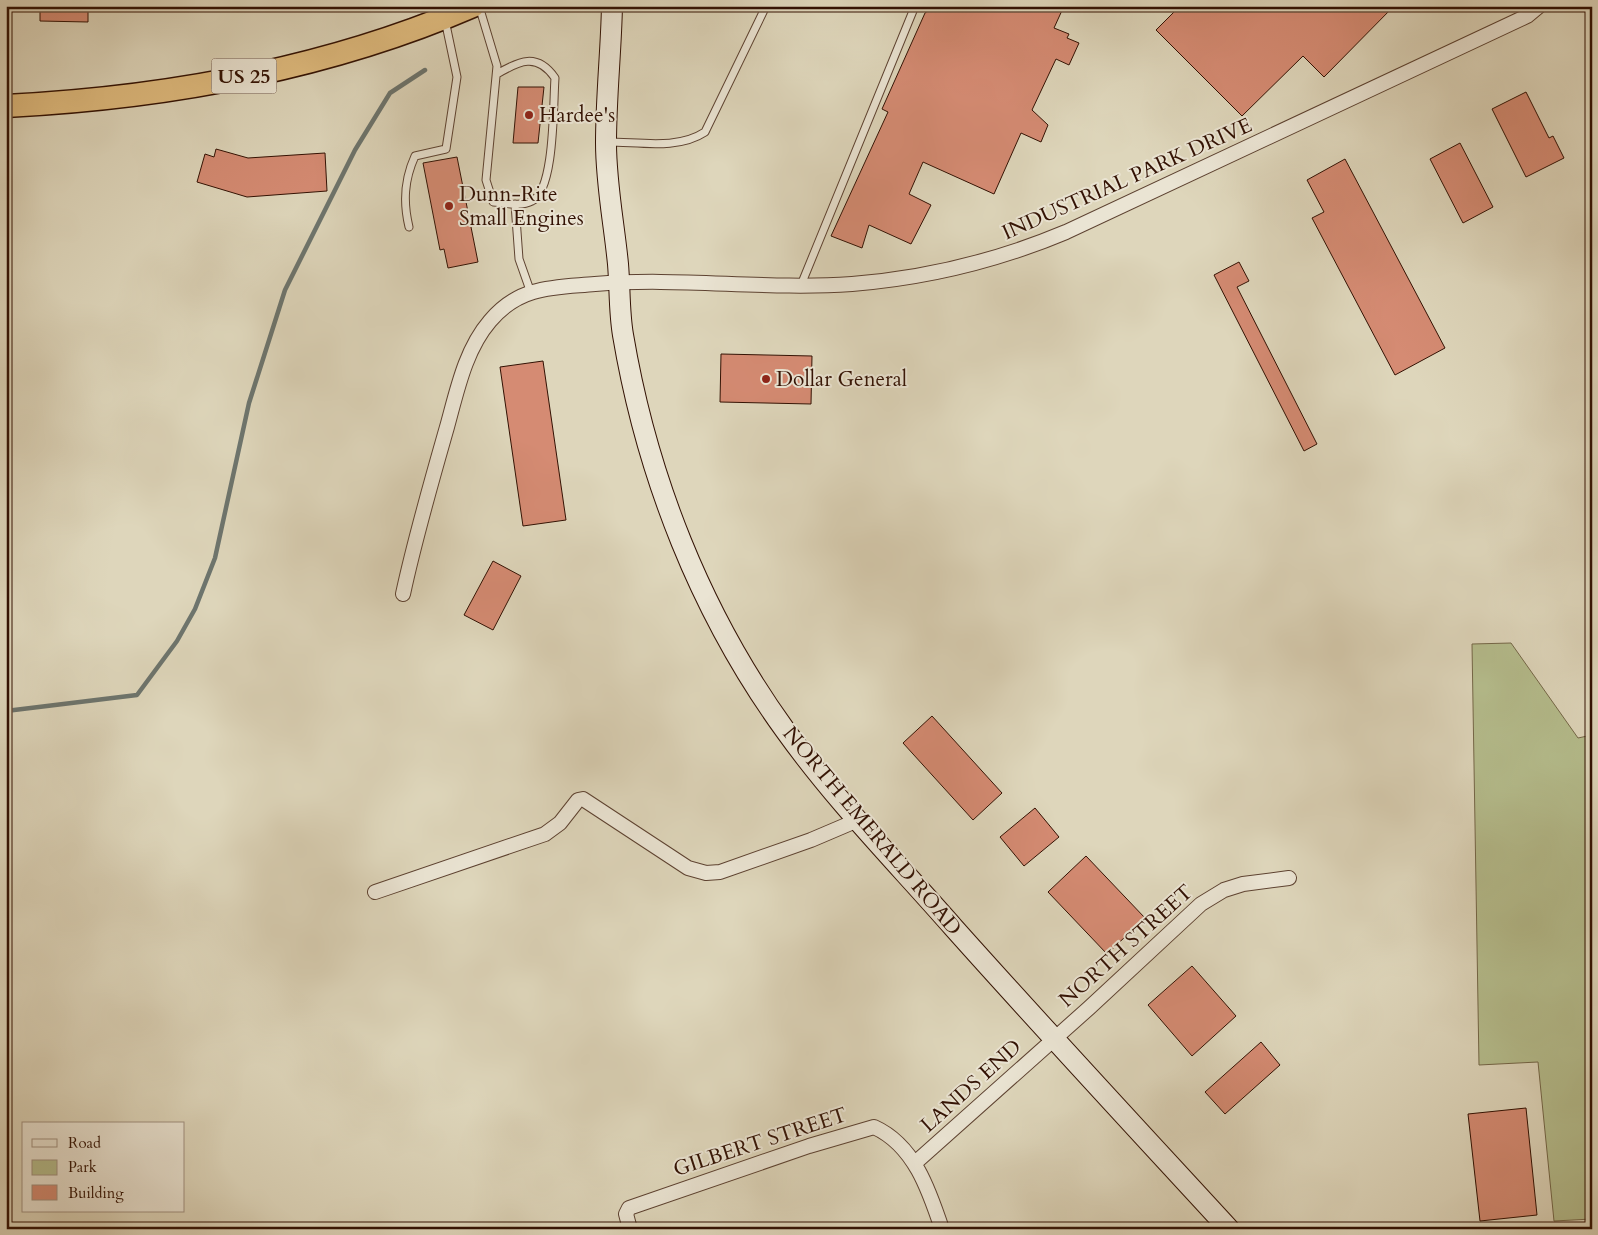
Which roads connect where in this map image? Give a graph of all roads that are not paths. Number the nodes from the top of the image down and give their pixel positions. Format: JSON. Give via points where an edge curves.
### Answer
{"nodes":[{"id":1,"x":473,"y":6,"type":"edge"},
{"id":2,"x":480,"y":6,"type":"edge"},
{"id":3,"x":612,"y":6,"type":"edge"},
{"id":4,"x":766,"y":6,"type":"edge"},
{"id":5,"x":915,"y":6,"type":"edge"},
{"id":6,"x":1537,"y":8,"type":"edge"},
{"id":7,"x":444,"y":17,"type":"junction"},
{"id":8,"x":497,"y":74,"type":"junction"},
{"id":9,"x":6,"y":106,"type":"edge"},
{"id":10,"x":606,"y":142,"type":"junction"},
{"id":11,"x":515,"y":204,"type":"junction"},
{"id":12,"x":409,"y":227,"type":"dead end"},
{"id":13,"x":619,"y":282,"type":"junction"},
{"id":14,"x":801,"y":286,"type":"junction"},
{"id":15,"x":531,"y":293,"type":"junction"},
{"id":16,"x":403,"y":594,"type":"dead end"},
{"id":17,"x":858,"y":820,"type":"junction"},
{"id":18,"x":1289,"y":878,"type":"dead end"},
{"id":19,"x":375,"y":892,"type":"dead end"},
{"id":20,"x":1053,"y":1040,"type":"junction"},
{"id":21,"x":915,"y":1163,"type":"junction"},
{"id":22,"x":630,"y":1229,"type":"edge"},
{"id":23,"x":942,"y":1229,"type":"edge"},
{"id":24,"x":1229,"y":1229,"type":"edge"}],
"edges":[{"from":1,"to":7,"type":"highway","number":"US 25"},
{"from":2,"to":8,"type":"lane"},
{"from":3,"to":10,"type":"main road","name":"NORTH EMERALD ROAD"},
{"from":4,"to":10,"type":"lane","via":[[705,132],[693,140],[678,143]]},
{"from":5,"to":14,"type":"lane"},
{"from":6,"to":14,"type":"street","name":"INDUSTRIAL PARK DRIVE","via":[[1527,16],[1026,249],[924,276]]},
{"from":7,"to":9,"type":"highway","number":"US 25","via":[[300,63],[216,82],[122,96]]},
{"from":7,"to":12,"type":"lane","via":[[457,77],[453,111],[446,149],[415,156],[408,171],[405,210]]},
{"from":8,"to":11,"type":"lane","via":[[486,180],[493,202]]},
{"from":8,"to":11,"type":"lane","via":[[516,62],[530,60],[549,70],[555,78],[548,176],[540,195],[525,204]]},
{"from":10,"to":13,"type":"main road","name":"NORTH EMERALD ROAD"},
{"from":11,"to":15,"type":"lane","via":[[520,259]]},
{"from":13,"to":14,"type":"street","name":"INDUSTRIAL PARK DRIVE"},
{"from":13,"to":15,"type":"street","name":"INDUSTRIAL PARK DRIVE"},
{"from":13,"to":17,"type":"main road","name":"NORTH EMERALD ROAD","via":[[622,331],[640,417],[656,472],[691,566],[752,682],[787,733]]},
{"from":15,"to":16,"type":"street","name":"INDUSTRIAL PARK DRIVE","via":[[500,310],[480,334],[468,357],[418,525]]},
{"from":17,"to":19,"type":"street","via":[[729,869],[706,873],[688,868],[583,799],[578,800],[560,823],[545,834]]},
{"from":17,"to":20,"type":"main road","name":"NORTH EMERALD ROAD"},
{"from":18,"to":20,"type":"street","name":"NORTH STREET","via":[[1243,884],[1208,898]]},
{"from":20,"to":21,"type":"street","name":"LANDS END"},
{"from":20,"to":24,"type":"main road","name":"NORTH EMERALD ROAD"},
{"from":21,"to":22,"type":"street","name":"GILBERT STREET","via":[[881,1130],[869,1127],[628,1208],[626,1214]]},
{"from":21,"to":23,"type":"street","via":[[930,1192]]}]}
